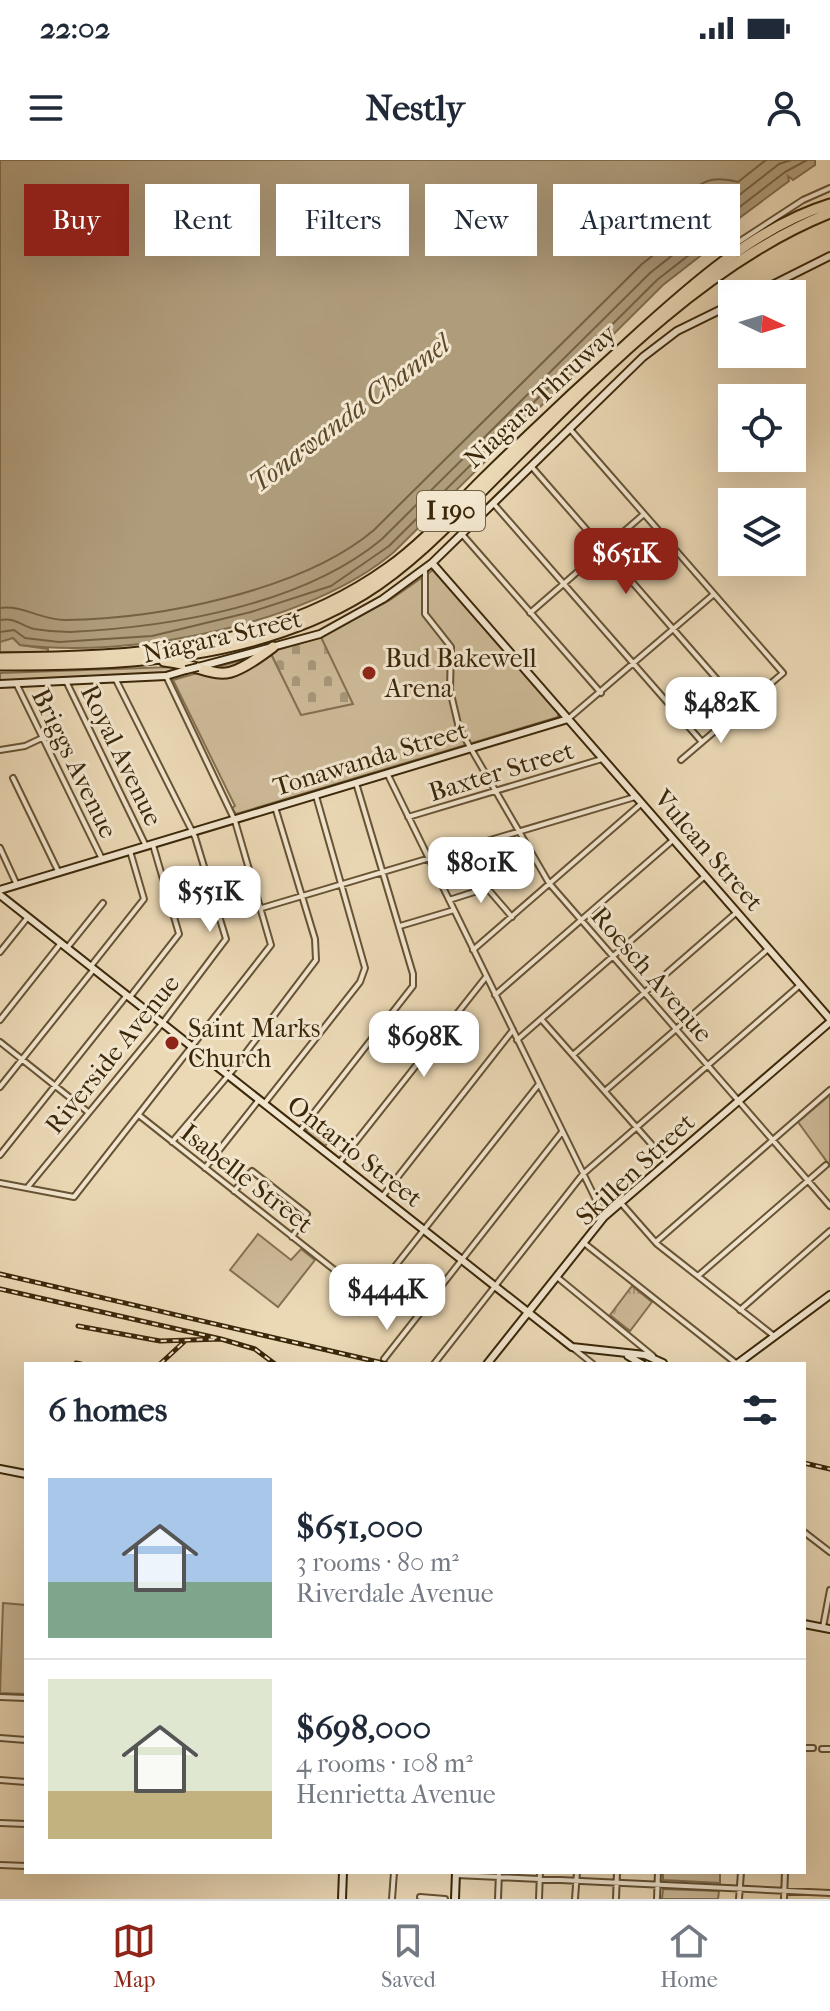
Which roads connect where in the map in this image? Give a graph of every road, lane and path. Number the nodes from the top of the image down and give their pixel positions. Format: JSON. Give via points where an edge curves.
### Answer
{"nodes":[{"id":1,"x":830,"y":188,"type":"edge"},
{"id":2,"x":827,"y":204,"type":"edge"},
{"id":3,"x":830,"y":213,"type":"edge"},
{"id":4,"x":740,"y":241,"type":"edge"},
{"id":5,"x":830,"y":256,"type":"edge"},
{"id":6,"x":782,"y":280,"type":"edge"},
{"id":7,"x":718,"y":312,"type":"edge"},
{"id":8,"x":569,"y":428,"type":"junction"},
{"id":9,"x":531,"y":466,"type":"junction"},
{"id":10,"x":493,"y":503,"type":"junction"},
{"id":11,"x":644,"y":514,"type":"junction"},
{"id":12,"x":461,"y":533,"type":"junction"},
{"id":13,"x":604,"y":549,"type":"junction"},
{"id":14,"x":432,"y":563,"type":"junction"},
{"id":15,"x":425,"y":569,"type":"junction"},
{"id":16,"x":564,"y":584,"type":"junction"},
{"id":17,"x":714,"y":594,"type":"junction"},
{"id":18,"x":530,"y":613,"type":"junction"},
{"id":19,"x":674,"y":629,"type":"junction"},
{"id":20,"x":273,"y":647,"type":"junction"},
{"id":21,"x":0,"y":658,"type":"edge"},
{"id":22,"x":152,"y":660,"type":"junction"},
{"id":23,"x":634,"y":664,"type":"junction"},
{"id":24,"x":0,"y":665,"type":"edge"},
{"id":25,"x":166,"y":676,"type":"junction"},
{"id":26,"x":115,"y":678,"type":"junction"},
{"id":27,"x":66,"y":681,"type":"junction"},
{"id":28,"x":16,"y":683,"type":"junction"},
{"id":29,"x":0,"y":684,"type":"edge"},
{"id":30,"x":601,"y":693,"type":"junction"},
{"id":31,"x":742,"y":708,"type":"junction"},
{"id":32,"x":568,"y":719,"type":"junction"},
{"id":33,"x":42,"y":738,"type":"junction"},
{"id":34,"x":702,"y":743,"type":"junction"},
{"id":35,"x":468,"y":749,"type":"junction"},
{"id":36,"x":0,"y":750,"type":"edge"},
{"id":37,"x":603,"y":759,"type":"junction"},
{"id":38,"x":681,"y":760,"type":"dead end"},
{"id":39,"x":387,"y":773,"type":"junction"},
{"id":40,"x":13,"y":778,"type":"dead end"},
{"id":41,"x":356,"y":783,"type":"junction"},
{"id":42,"x":494,"y":792,"type":"junction"},
{"id":43,"x":316,"y":795,"type":"junction"},
{"id":44,"x":636,"y":796,"type":"junction"},
{"id":45,"x":642,"y":803,"type":"junction"},
{"id":46,"x":275,"y":807,"type":"junction"},
{"id":47,"x":408,"y":817,"type":"junction"},
{"id":48,"x":234,"y":819,"type":"junction"},
{"id":49,"x":518,"y":832,"type":"junction"},
{"id":50,"x":191,"y":833,"type":"junction"},
{"id":51,"x":673,"y":840,"type":"junction"},
{"id":52,"x":149,"y":845,"type":"junction"},
{"id":53,"x":0,"y":848,"type":"edge"},
{"id":54,"x":130,"y":851,"type":"junction"},
{"id":55,"x":428,"y":858,"type":"junction"},
{"id":56,"x":102,"y":859,"type":"junction"},
{"id":57,"x":383,"y":872,"type":"junction"},
{"id":58,"x":59,"y":873,"type":"junction"},
{"id":59,"x":705,"y":876,"type":"junction"},
{"id":60,"x":342,"y":884,"type":"junction"},
{"id":61,"x":549,"y":884,"type":"junction"},
{"id":62,"x":17,"y":885,"type":"junction"},
{"id":63,"x":0,"y":892,"type":"edge"},
{"id":64,"x":302,"y":896,"type":"junction"},
{"id":65,"x":449,"y":900,"type":"junction"},
{"id":66,"x":103,"y":903,"type":"dead end"},
{"id":67,"x":262,"y":908,"type":"junction"},
{"id":68,"x":454,"y":910,"type":"junction"},
{"id":69,"x":737,"y":912,"type":"junction"},
{"id":70,"x":28,"y":917,"type":"junction"},
{"id":71,"x":512,"y":917,"type":"junction"},
{"id":72,"x":581,"y":920,"type":"junction"},
{"id":73,"x":400,"y":926,"type":"junction"},
{"id":74,"x":64,"y":945,"type":"junction"},
{"id":75,"x":768,"y":949,"type":"junction"},
{"id":76,"x":473,"y":950,"type":"junction"},
{"id":77,"x":0,"y":952,"type":"edge"},
{"id":78,"x":613,"y":956,"type":"junction"},
{"id":79,"x":92,"y":968,"type":"junction"},
{"id":80,"x":486,"y":977,"type":"junction"},
{"id":81,"x":800,"y":985,"type":"junction"},
{"id":82,"x":644,"y":992,"type":"junction"},
{"id":83,"x":495,"y":995,"type":"junction"},
{"id":84,"x":128,"y":996,"type":"junction"},
{"id":85,"x":541,"y":1019,"type":"junction"},
{"id":86,"x":0,"y":1020,"type":"edge"},
{"id":87,"x":830,"y":1021,"type":"edge"},
{"id":88,"x":161,"y":1022,"type":"junction"},
{"id":89,"x":676,"y":1029,"type":"junction"},
{"id":90,"x":513,"y":1030,"type":"junction"},
{"id":91,"x":517,"y":1040,"type":"junction"},
{"id":92,"x":0,"y":1042,"type":"edge"},
{"id":93,"x":193,"y":1048,"type":"junction"},
{"id":94,"x":573,"y":1055,"type":"junction"},
{"id":95,"x":22,"y":1060,"type":"junction"},
{"id":96,"x":708,"y":1065,"type":"junction"},
{"id":97,"x":226,"y":1074,"type":"junction"},
{"id":98,"x":539,"y":1084,"type":"junction"},
{"id":99,"x":55,"y":1086,"type":"junction"},
{"id":100,"x":0,"y":1087,"type":"edge"},
{"id":101,"x":830,"y":1090,"type":"edge"},
{"id":102,"x":605,"y":1091,"type":"junction"},
{"id":103,"x":739,"y":1101,"type":"junction"},
{"id":104,"x":261,"y":1102,"type":"junction"},
{"id":105,"x":88,"y":1112,"type":"junction"},
{"id":106,"x":139,"y":1116,"type":"junction"},
{"id":107,"x":637,"y":1127,"type":"junction"},
{"id":108,"x":299,"y":1132,"type":"junction"},
{"id":109,"x":562,"y":1132,"type":"junction"},
{"id":110,"x":773,"y":1140,"type":"junction"},
{"id":111,"x":172,"y":1142,"type":"junction"},
{"id":112,"x":0,"y":1155,"type":"edge"},
{"id":113,"x":339,"y":1163,"type":"junction"},
{"id":114,"x":668,"y":1163,"type":"junction"},
{"id":115,"x":826,"y":1165,"type":"dead end"},
{"id":116,"x":205,"y":1168,"type":"junction"},
{"id":117,"x":583,"y":1174,"type":"junction"},
{"id":118,"x":808,"y":1180,"type":"junction"},
{"id":119,"x":0,"y":1183,"type":"edge"},
{"id":120,"x":27,"y":1188,"type":"junction"},
{"id":121,"x":234,"y":1191,"type":"junction"},
{"id":122,"x":382,"y":1197,"type":"junction"},
{"id":123,"x":621,"y":1203,"type":"junction"},
{"id":124,"x":830,"y":1206,"type":"edge"},
{"id":125,"x":604,"y":1217,"type":"junction"},
{"id":126,"x":423,"y":1230,"type":"junction"},
{"id":127,"x":830,"y":1231,"type":"edge"},
{"id":128,"x":292,"y":1237,"type":"junction"},
{"id":129,"x":656,"y":1242,"type":"junction"},
{"id":130,"x":584,"y":1243,"type":"junction"},
{"id":131,"x":461,"y":1260,"type":"junction"},
{"id":132,"x":698,"y":1276,"type":"junction"},
{"id":133,"x":557,"y":1277,"type":"junction"},
{"id":134,"x":495,"y":1287,"type":"junction"},
{"id":135,"x":830,"y":1295,"type":"edge"},
{"id":136,"x":370,"y":1298,"type":"junction"},
{"id":137,"x":740,"y":1310,"type":"junction"},
{"id":138,"x":359,"y":1312,"type":"dead end"},
{"id":139,"x":528,"y":1313,"type":"junction"},
{"id":140,"x":774,"y":1336,"type":"junction"},
{"id":141,"x":572,"y":1347,"type":"junction"},
{"id":142,"x":613,"y":1352,"type":"junction"},
{"id":143,"x":384,"y":1359,"type":"dead end"},
{"id":144,"x":655,"y":1361,"type":"edge"},
{"id":145,"x":436,"y":1362,"type":"edge"},
{"id":146,"x":489,"y":1362,"type":"edge"},
{"id":147,"x":591,"y":1362,"type":"edge"},
{"id":148,"x":637,"y":1362,"type":"edge"},
{"id":149,"x":734,"y":1362,"type":"edge"},
{"id":150,"x":740,"y":1362,"type":"edge"},
{"id":151,"x":0,"y":1469,"type":"edge"},
{"id":152,"x":24,"y":1474,"type":"edge"},
{"id":153,"x":806,"y":1534,"type":"edge"},
{"id":154,"x":830,"y":1552,"type":"edge"},
{"id":155,"x":830,"y":1590,"type":"edge"},
{"id":156,"x":806,"y":1624,"type":"edge"},
{"id":157,"x":826,"y":1629,"type":"edge"},
{"id":158,"x":0,"y":1697,"type":"edge"},
{"id":159,"x":24,"y":1698,"type":"edge"},
{"id":160,"x":0,"y":1738,"type":"edge"},
{"id":161,"x":24,"y":1740,"type":"edge"},
{"id":162,"x":806,"y":1748,"type":"edge"},
{"id":163,"x":813,"y":1748,"type":"dead end"},
{"id":164,"x":822,"y":1749,"type":"dead end"},
{"id":165,"x":830,"y":1749,"type":"edge"},
{"id":166,"x":0,"y":1780,"type":"edge"},
{"id":167,"x":24,"y":1782,"type":"edge"},
{"id":168,"x":0,"y":1823,"type":"edge"},
{"id":169,"x":24,"y":1824,"type":"edge"},
{"id":170,"x":0,"y":1865,"type":"edge"},
{"id":171,"x":24,"y":1866,"type":"edge"},
{"id":172,"x":343,"y":1874,"type":"edge"},
{"id":173,"x":394,"y":1874,"type":"edge"},
{"id":174,"x":456,"y":1874,"type":"edge"},
{"id":175,"x":499,"y":1874,"type":"edge"},
{"id":176,"x":540,"y":1874,"type":"edge"},
{"id":177,"x":577,"y":1874,"type":"edge"},
{"id":178,"x":617,"y":1874,"type":"edge"},
{"id":179,"x":658,"y":1874,"type":"edge"},
{"id":180,"x":741,"y":1874,"type":"edge"},
{"id":181,"x":785,"y":1874,"type":"edge"},
{"id":182,"x":540,"y":1879,"type":"junction"},
{"id":183,"x":576,"y":1881,"type":"junction"},
{"id":184,"x":617,"y":1883,"type":"junction"},
{"id":185,"x":658,"y":1885,"type":"junction"},
{"id":186,"x":740,"y":1888,"type":"junction"},
{"id":187,"x":784,"y":1890,"type":"junction"},
{"id":188,"x":830,"y":1893,"type":"edge"},
{"id":189,"x":420,"y":1897,"type":"edge"},
{"id":190,"x":342,"y":1899,"type":"edge"},
{"id":191,"x":392,"y":1899,"type":"edge"},
{"id":192,"x":445,"y":1899,"type":"edge"},
{"id":193,"x":455,"y":1899,"type":"edge"},
{"id":194,"x":498,"y":1899,"type":"edge"},
{"id":195,"x":539,"y":1899,"type":"edge"},
{"id":196,"x":575,"y":1899,"type":"edge"},
{"id":197,"x":616,"y":1899,"type":"edge"},
{"id":198,"x":657,"y":1899,"type":"edge"},
{"id":199,"x":739,"y":1899,"type":"edge"},
{"id":200,"x":784,"y":1899,"type":"edge"}],
"edges":[{"from":1,"to":4,"type":"street"},
{"from":2,"to":21,"type":"highway","name":"Niagara Thruway","number":"I 190","via":[[748,246],[665,309],[414,547],[344,595],[297,618],[217,642],[96,657]]},
{"from":3,"to":22,"type":"highway","name":"Niagara Thruway","number":"I 190","via":[[766,244],[686,301],[441,532],[364,594],[268,636]]},
{"from":5,"to":6,"type":"street"},
{"from":7,"to":8,"type":"street","name":"Niagara Street","via":[[660,343]]},
{"from":8,"to":9,"type":"street","name":"Niagara Street"},
{"from":8,"to":11,"type":"street"},
{"from":9,"to":10,"type":"street","name":"Niagara Street"},
{"from":9,"to":13,"type":"street"},
{"from":10,"to":12,"type":"street","name":"Niagara Street"},
{"from":10,"to":16,"type":"street"},
{"from":11,"to":13,"type":"street"},
{"from":11,"to":17,"type":"street"},
{"from":12,"to":14,"type":"street","name":"Niagara Street"},
{"from":12,"to":18,"type":"street"},
{"from":13,"to":16,"type":"street"},
{"from":13,"to":19,"type":"street"},
{"from":14,"to":15,"type":"street","name":"Niagara Street"},
{"from":14,"to":32,"type":"street","name":"Vulcan Street"},
{"from":15,"to":20,"type":"street","name":"Niagara Street","via":[[325,631]]},
{"from":15,"to":35,"type":"street","name":"Roesch Avenue","via":[[425,614],[451,647],[451,699]]},
{"from":16,"to":18,"type":"street"},
{"from":16,"to":23,"type":"street"},
{"from":17,"to":19,"type":"street","name":"Tonawanda Street"},
{"from":17,"to":31,"type":"street","via":[[783,673]]},
{"from":18,"to":30,"type":"street"},
{"from":19,"to":23,"type":"street","name":"Tonawanda Street"},
{"from":19,"to":31,"type":"street"},
{"from":20,"to":22,"type":"highway","via":[[228,675]]},
{"from":20,"to":25,"type":"street","name":"Niagara Street","bridge":true},
{"from":22,"to":24,"type":"highway","name":"Niagara Thruway","number":"I 190"},
{"from":23,"to":30,"type":"street","name":"Tonawanda Street"},
{"from":23,"to":34,"type":"street"},
{"from":25,"to":26,"type":"street","name":"Niagara Street"},
{"from":25,"to":48,"type":"street"},
{"from":26,"to":27,"type":"street","name":"Niagara Street"},
{"from":26,"to":50,"type":"street","name":"Riverside Avenue"},
{"from":27,"to":28,"type":"street","name":"Niagara Street"},
{"from":27,"to":52,"type":"street","name":"Royal Avenue"},
{"from":28,"to":29,"type":"street","name":"Niagara Street"},
{"from":28,"to":33,"type":"street","name":"Briggs Avenue"},
{"from":30,"to":32,"type":"street","name":"Tonawanda Street"},
{"from":31,"to":34,"type":"street"},
{"from":32,"to":35,"type":"street","name":"Tonawanda Street"},
{"from":32,"to":37,"type":"street","name":"Vulcan Street"},
{"from":33,"to":36,"type":"street"},
{"from":33,"to":56,"type":"street","name":"Briggs Avenue"},
{"from":34,"to":38,"type":"street"},
{"from":35,"to":39,"type":"street","name":"Tonawanda Street"},
{"from":35,"to":42,"type":"street","name":"Roesch Avenue"},
{"from":37,"to":42,"type":"street","name":"Baxter Street"},
{"from":37,"to":44,"type":"street","name":"Vulcan Street"},
{"from":39,"to":41,"type":"street","name":"Tonawanda Street"},
{"from":39,"to":47,"type":"street"},
{"from":40,"to":58,"type":"street"},
{"from":41,"to":43,"type":"street","name":"Tonawanda Street"},
{"from":41,"to":57,"type":"street"},
{"from":42,"to":47,"type":"street","name":"Baxter Street"},
{"from":42,"to":49,"type":"street","name":"Roesch Avenue"},
{"from":43,"to":46,"type":"street","name":"Tonawanda Street"},
{"from":43,"to":60,"type":"street"},
{"from":44,"to":45,"type":"street","name":"Vulcan Street"},
{"from":44,"to":49,"type":"street"},
{"from":45,"to":51,"type":"street","name":"Vulcan Street"},
{"from":45,"to":61,"type":"street"},
{"from":46,"to":48,"type":"street","name":"Tonawanda Street"},
{"from":46,"to":64,"type":"street"},
{"from":47,"to":55,"type":"street"},
{"from":48,"to":50,"type":"street","name":"Tonawanda Street"},
{"from":48,"to":67,"type":"street"},
{"from":49,"to":55,"type":"street"},
{"from":49,"to":61,"type":"street","name":"Roesch Avenue"},
{"from":50,"to":52,"type":"street","name":"Tonawanda Street"},
{"from":50,"to":88,"type":"street","name":"Riverside Avenue","via":[[226,939]]},
{"from":51,"to":59,"type":"street","name":"Vulcan Street"},
{"from":51,"to":72,"type":"street"},
{"from":52,"to":54,"type":"street","name":"Tonawanda Street"},
{"from":52,"to":84,"type":"street","name":"Royal Avenue","via":[[179,934]]},
{"from":53,"to":62,"type":"street"},
{"from":54,"to":56,"type":"street","name":"Tonawanda Street"},
{"from":54,"to":79,"type":"street","via":[[144,899]]},
{"from":55,"to":57,"type":"street"},
{"from":55,"to":65,"type":"street"},
{"from":56,"to":58,"type":"street","name":"Tonawanda Street"},
{"from":57,"to":60,"type":"street"},
{"from":57,"to":73,"type":"street"},
{"from":58,"to":62,"type":"street","name":"Tonawanda Street"},
{"from":59,"to":69,"type":"street","name":"Vulcan Street"},
{"from":59,"to":78,"type":"street"},
{"from":60,"to":64,"type":"street"},
{"from":60,"to":104,"type":"street","via":[[365,958],[364,973]]},
{"from":61,"to":71,"type":"street"},
{"from":61,"to":72,"type":"street","name":"Roesch Avenue"},
{"from":62,"to":63,"type":"street","name":"Tonawanda Street"},
{"from":63,"to":70,"type":"street","name":"Ontario Street"},
{"from":64,"to":67,"type":"street"},
{"from":64,"to":97,"type":"street","via":[[316,944],[314,965]]},
{"from":65,"to":68,"type":"street"},
{"from":65,"to":71,"type":"street","via":[[487,888]]},
{"from":66,"to":74,"type":"street"},
{"from":67,"to":93,"type":"street","via":[[268,951]]},
{"from":68,"to":73,"type":"street"},
{"from":68,"to":76,"type":"street"},
{"from":69,"to":75,"type":"street","name":"Vulcan Street"},
{"from":69,"to":82,"type":"street"},
{"from":70,"to":74,"type":"street","name":"Ontario Street"},
{"from":70,"to":77,"type":"street"},
{"from":71,"to":76,"type":"street"},
{"from":72,"to":78,"type":"street","name":"Roesch Avenue"},
{"from":72,"to":83,"type":"street"},
{"from":73,"to":108,"type":"street","via":[[414,977],[412,989]]},
{"from":74,"to":79,"type":"street","name":"Ontario Street"},
{"from":74,"to":86,"type":"street"},
{"from":75,"to":81,"type":"street","name":"Vulcan Street"},
{"from":75,"to":89,"type":"street"},
{"from":76,"to":80,"type":"street"},
{"from":78,"to":82,"type":"street","name":"Roesch Avenue"},
{"from":78,"to":85,"type":"street"},
{"from":79,"to":84,"type":"street","name":"Ontario Street"},
{"from":79,"to":95,"type":"street"},
{"from":80,"to":83,"type":"street"},
{"from":80,"to":113,"type":"street"},
{"from":81,"to":87,"type":"street","name":"Vulcan Street"},
{"from":81,"to":96,"type":"street"},
{"from":82,"to":89,"type":"street","name":"Roesch Avenue"},
{"from":82,"to":94,"type":"street"},
{"from":83,"to":90,"type":"street"},
{"from":84,"to":88,"type":"street","name":"Ontario Street"},
{"from":84,"to":99,"type":"street"},
{"from":85,"to":91,"type":"street"},
{"from":85,"to":94,"type":"street"},
{"from":87,"to":103,"type":"street","name":"Skillen Street"},
{"from":88,"to":93,"type":"street","name":"Ontario Street"},
{"from":88,"to":105,"type":"street","name":"Riverside Avenue"},
{"from":89,"to":96,"type":"street","name":"Roesch Avenue"},
{"from":89,"to":102,"type":"street"},
{"from":90,"to":91,"type":"street"},
{"from":90,"to":122,"type":"street"},
{"from":91,"to":98,"type":"street"},
{"from":92,"to":95,"type":"street"},
{"from":93,"to":97,"type":"street","name":"Ontario Street"},
{"from":93,"to":106,"type":"street"},
{"from":94,"to":102,"type":"street"},
{"from":95,"to":99,"type":"street"},
{"from":95,"to":100,"type":"street"},
{"from":96,"to":103,"type":"street","name":"Roesch Avenue"},
{"from":96,"to":107,"type":"street"},
{"from":97,"to":104,"type":"street","name":"Ontario Street"},
{"from":97,"to":111,"type":"street"},
{"from":98,"to":109,"type":"street"},
{"from":98,"to":126,"type":"street"},
{"from":99,"to":105,"type":"street"},
{"from":99,"to":112,"type":"street"},
{"from":101,"to":110,"type":"street"},
{"from":102,"to":107,"type":"street"},
{"from":103,"to":110,"type":"street","name":"Roesch Avenue"},
{"from":103,"to":114,"type":"street","name":"Skillen Street"},
{"from":104,"to":108,"type":"street","name":"Ontario Street"},
{"from":104,"to":116,"type":"street"},
{"from":105,"to":120,"type":"street","name":"Riverside Avenue"},
{"from":106,"to":111,"type":"street","name":"Isabelle Street"},
{"from":106,"to":120,"type":"street","via":[[74,1197]]},
{"from":107,"to":114,"type":"street"},
{"from":107,"to":117,"type":"street"},
{"from":108,"to":113,"type":"street","name":"Ontario Street"},
{"from":109,"to":117,"type":"street"},
{"from":109,"to":131,"type":"street"},
{"from":110,"to":118,"type":"street","name":"Roesch Avenue"},
{"from":110,"to":129,"type":"street"},
{"from":111,"to":116,"type":"street","name":"Isabelle Street"},
{"from":113,"to":122,"type":"street","name":"Ontario Street"},
{"from":114,"to":123,"type":"street","name":"Skillen Street"},
{"from":115,"to":118,"type":"street"},
{"from":116,"to":121,"type":"street","name":"Isabelle Street"},
{"from":117,"to":125,"type":"street"},
{"from":117,"to":134,"type":"street"},
{"from":118,"to":124,"type":"street","name":"Roesch Avenue"},
{"from":118,"to":132,"type":"street"},
{"from":119,"to":120,"type":"street"},
{"from":121,"to":128,"type":"street","name":"Isabelle Street"},
{"from":121,"to":128,"type":"street","via":[[252,1171],[308,1216]]},
{"from":122,"to":126,"type":"street","name":"Ontario Street"},
{"from":123,"to":125,"type":"street","name":"Skillen Street"},
{"from":123,"to":129,"type":"street"},
{"from":125,"to":130,"type":"street","name":"Skillen Street"},
{"from":126,"to":131,"type":"street","name":"Ontario Street"},
{"from":126,"to":136,"type":"street"},
{"from":127,"to":137,"type":"street"},
{"from":128,"to":136,"type":"street","name":"Isabelle Street"},
{"from":129,"to":132,"type":"street"},
{"from":130,"to":133,"type":"street","name":"Skillen Street"},
{"from":130,"to":149,"type":"street"},
{"from":131,"to":134,"type":"street","name":"Ontario Street"},
{"from":131,"to":143,"type":"street"},
{"from":132,"to":137,"type":"street"},
{"from":133,"to":139,"type":"street","name":"Skillen Street"},
{"from":133,"to":144,"type":"street"},
{"from":134,"to":139,"type":"street","name":"Ontario Street"},
{"from":134,"to":145,"type":"street"},
{"from":135,"to":140,"type":"street"},
{"from":136,"to":138,"type":"street"},
{"from":137,"to":140,"type":"street"},
{"from":139,"to":141,"type":"street","name":"Ontario Street"},
{"from":139,"to":146,"type":"street","name":"Skillen Street"},
{"from":140,"to":150,"type":"street"},
{"from":141,"to":142,"type":"street"},
{"from":141,"to":147,"type":"street","name":"Ontario Street"},
{"from":142,"to":144,"type":"street"},
{"from":142,"to":148,"type":"street"},
{"from":151,"to":152,"type":"street"},
{"from":153,"to":154,"type":"street"},
{"from":155,"to":157,"type":"street"},
{"from":156,"to":157,"type":"street"},
{"from":158,"to":159,"type":"street"},
{"from":160,"to":161,"type":"street"},
{"from":162,"to":163,"type":"street"},
{"from":164,"to":165,"type":"street"},
{"from":166,"to":167,"type":"street"},
{"from":168,"to":169,"type":"street"},
{"from":170,"to":171,"type":"street"},
{"from":172,"to":190,"type":"street"},
{"from":173,"to":191,"type":"street"},
{"from":174,"to":193,"type":"street"},
{"from":175,"to":182,"type":"street"},
{"from":175,"to":194,"type":"street"},
{"from":176,"to":182,"type":"street"},
{"from":177,"to":183,"type":"street"},
{"from":178,"to":184,"type":"street"},
{"from":179,"to":185,"type":"street"},
{"from":180,"to":186,"type":"street"},
{"from":181,"to":187,"type":"street"},
{"from":182,"to":183,"type":"street"},
{"from":182,"to":195,"type":"street"},
{"from":183,"to":184,"type":"street"},
{"from":183,"to":196,"type":"street"},
{"from":184,"to":185,"type":"street"},
{"from":184,"to":197,"type":"street"},
{"from":185,"to":186,"type":"street"},
{"from":185,"to":198,"type":"street"},
{"from":186,"to":187,"type":"street"},
{"from":186,"to":199,"type":"street"},
{"from":187,"to":188,"type":"street"},
{"from":187,"to":200,"type":"street"},
{"from":189,"to":192,"type":"street"}]}
